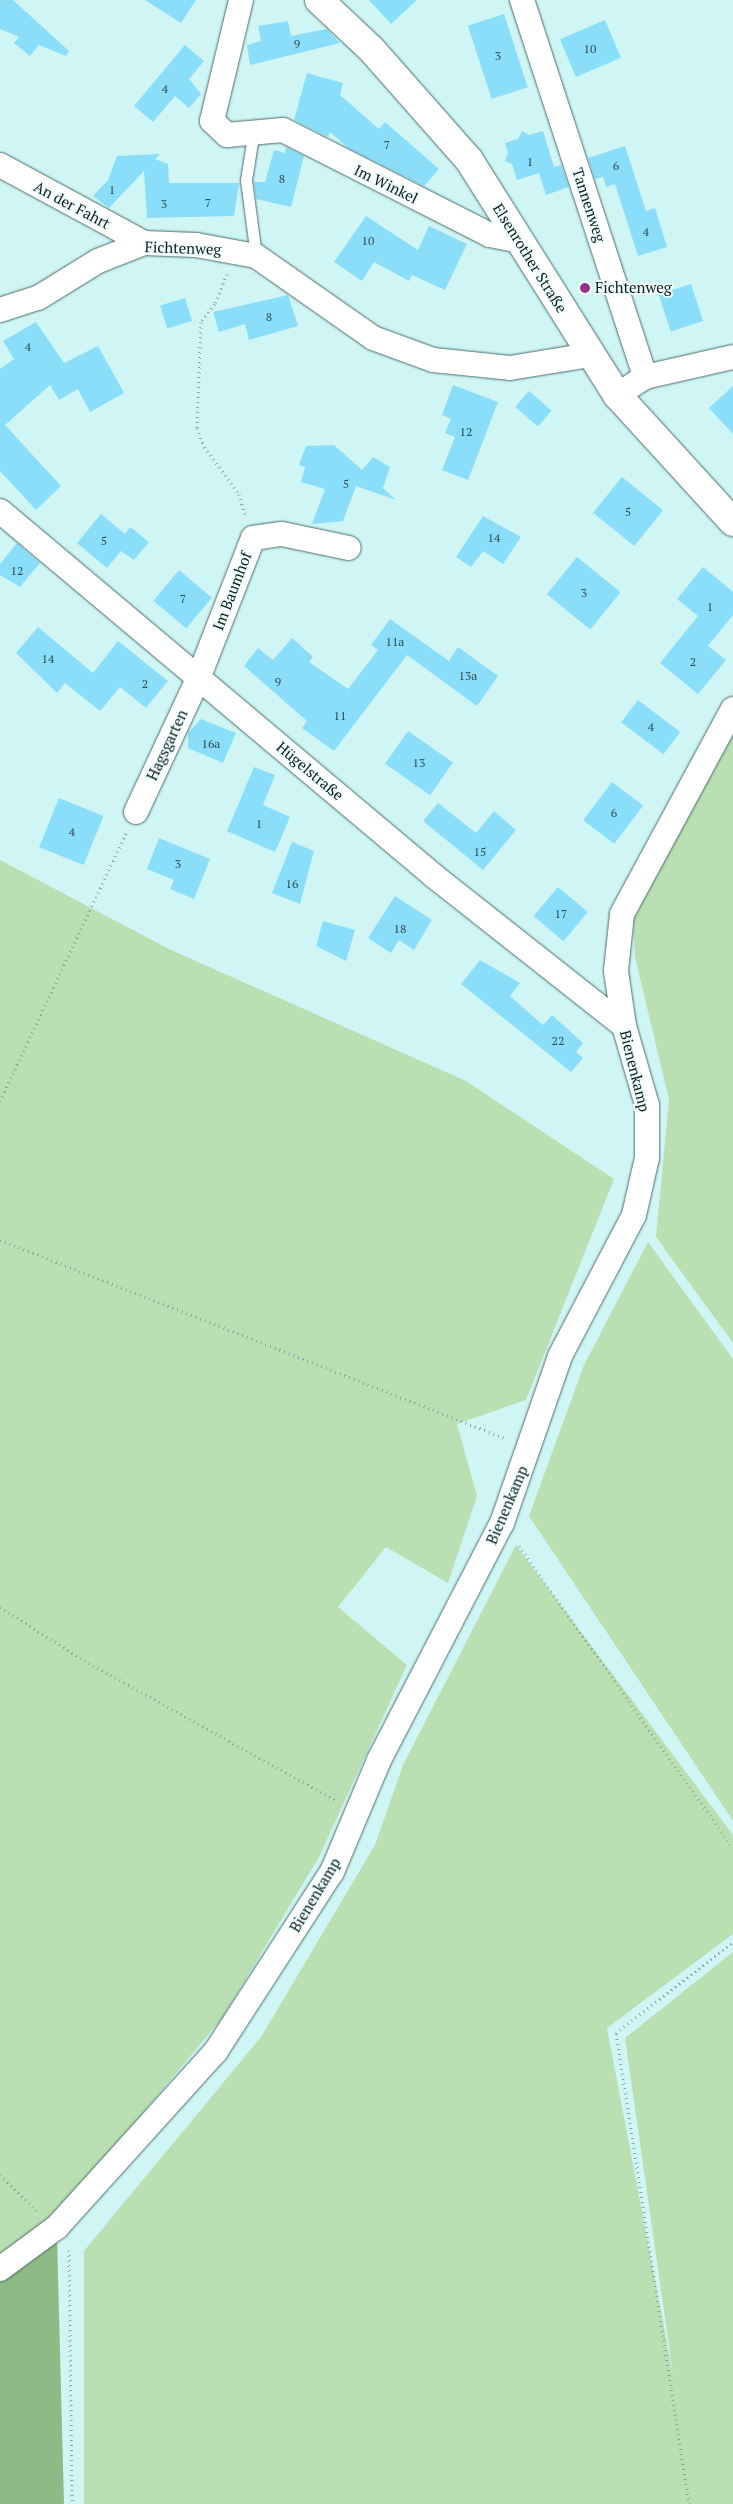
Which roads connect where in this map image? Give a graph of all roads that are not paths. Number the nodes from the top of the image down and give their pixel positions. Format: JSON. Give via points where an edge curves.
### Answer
{"nodes":[{"id":1,"x":241,"y":0,"type":"edge"},
{"id":2,"x":319,"y":0,"type":"edge"},
{"id":3,"x":522,"y":0,"type":"edge"},
{"id":4,"x":253,"y":136,"type":"junction"},
{"id":5,"x":0,"y":165,"type":"edge"},
{"id":6,"x":520,"y":241,"type":"junction"},
{"id":7,"x":144,"y":243,"type":"junction"},
{"id":8,"x":246,"y":253,"type":"junction"},
{"id":9,"x":0,"y":310,"type":"edge"},
{"id":10,"x":589,"y":355,"type":"junction"},
{"id":11,"x":733,"y":356,"type":"edge"},
{"id":12,"x":645,"y":377,"type":"junction"},
{"id":13,"x":617,"y":395,"type":"junction"},
{"id":14,"x":0,"y":511,"type":"edge"},
{"id":15,"x":733,"y":522,"type":"edge"},
{"id":16,"x":349,"y":548,"type":"dead end"},
{"id":17,"x":198,"y":679,"type":"junction"},
{"id":18,"x":733,"y":709,"type":"edge"},
{"id":19,"x":136,"y":812,"type":"road end"},
{"id":20,"x":624,"y":1026,"type":"junction"},
{"id":21,"x":0,"y":2269,"type":"edge"}],
"edges":[{"from":1,"to":4,"type":"street","name":"Im Winkel","via":[[212,121],[227,135]]},
{"from":2,"to":6,"type":"street","name":"Elsenrother Straße","via":[[434,118],[469,160]]},
{"from":3,"to":12,"type":"street","name":"Tannenweg"},
{"from":4,"to":6,"type":"street","name":"Im Winkel","via":[[283,130],[490,235]]},
{"from":4,"to":8,"type":"lane","via":[[246,180]]},
{"from":5,"to":7,"type":"street","name":"An der Fahrt"},
{"from":6,"to":10,"type":"street","name":"Elsenrother Straße"},
{"from":7,"to":8,"type":"street","name":"Fichtenweg"},
{"from":7,"to":9,"type":"street","name":"Fichtenweg","via":[[98,261],[38,298]]},
{"from":8,"to":10,"type":"street","via":[[373,338],[432,360],[510,368]]},
{"from":10,"to":13,"type":"street","name":"Elsenrother Straße"},
{"from":11,"to":12,"type":"street"},
{"from":12,"to":13,"type":"street"},
{"from":13,"to":15,"type":"street","name":"Elsenrother Straße"},
{"from":14,"to":17,"type":"street","name":"Hügelstraße"},
{"from":16,"to":17,"type":"street","name":"Im Baumhof","via":[[282,534],[253,538]]},
{"from":17,"to":19,"type":"street","name":"Hagsgarten"},
{"from":17,"to":20,"type":"street","name":"Hügelstraße"},
{"from":18,"to":20,"type":"street","name":"Bienenkamp","via":[[622,914],[616,971]]},
{"from":20,"to":21,"type":"street","name":"Bienenkamp","via":[[647,1105],[647,1158],[634,1215],[560,1356],[531,1448],[502,1523],[379,1760],[332,1872],[216,2051],[57,2227]]}]}
